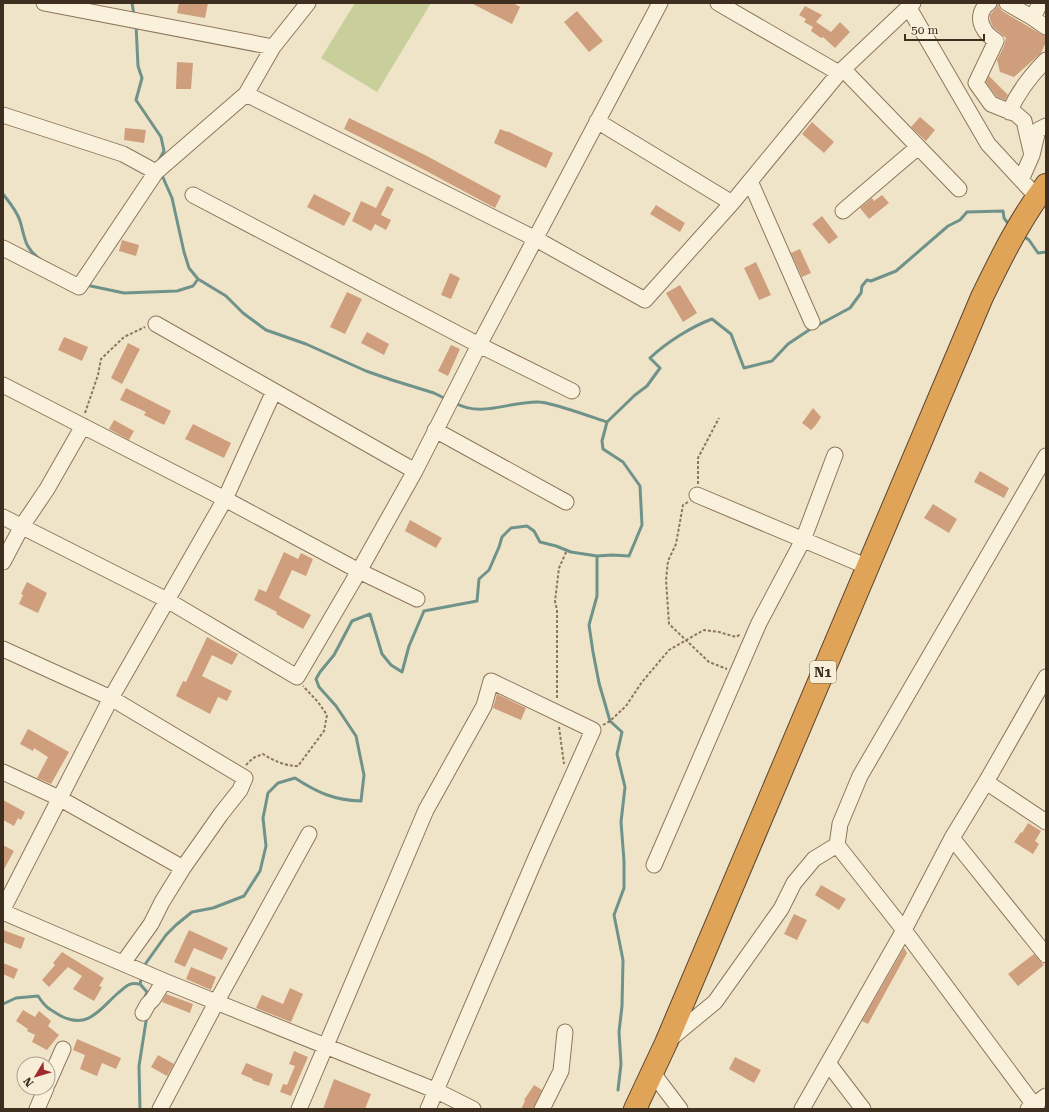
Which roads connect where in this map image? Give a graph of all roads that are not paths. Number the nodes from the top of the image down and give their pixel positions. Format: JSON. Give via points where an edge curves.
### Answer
{"nodes":[{"id":1,"x":44,"y":3,"type":"edge"},
{"id":2,"x":308,"y":3,"type":"edge"},
{"id":3,"x":660,"y":3,"type":"edge"},
{"id":4,"x":718,"y":3,"type":"edge"},
{"id":5,"x":989,"y":3,"type":"edge"},
{"id":6,"x":1007,"y":3,"type":"edge"},
{"id":7,"x":1040,"y":3,"type":"edge"},
{"id":8,"x":911,"y":6,"type":"edge"},
{"id":9,"x":1033,"y":18,"type":"junction"},
{"id":10,"x":1046,"y":28,"type":"edge"},
{"id":11,"x":274,"y":47,"type":"junction"},
{"id":12,"x":1046,"y":60,"type":"edge"},
{"id":13,"x":841,"y":71,"type":"junction"},
{"id":14,"x":246,"y":94,"type":"junction"},
{"id":15,"x":1009,"y":112,"type":"junction"},
{"id":16,"x":3,"y":115,"type":"edge"},
{"id":17,"x":597,"y":121,"type":"junction"},
{"id":18,"x":1046,"y":126,"type":"edge"},
{"id":19,"x":918,"y":147,"type":"junction"},
{"id":20,"x":1032,"y":155,"type":"junction"},
{"id":21,"x":156,"y":172,"type":"junction"},
{"id":22,"x":1022,"y":180,"type":"junction"},
{"id":23,"x":750,"y":181,"type":"junction"},
{"id":24,"x":959,"y":189,"type":"dead end"},
{"id":25,"x":1041,"y":191,"type":"edge"},
{"id":26,"x":193,"y":195,"type":"dead end"},
{"id":27,"x":732,"y":203,"type":"junction"},
{"id":28,"x":842,"y":211,"type":"dead end"},
{"id":29,"x":536,"y":239,"type":"junction"},
{"id":30,"x":3,"y":248,"type":"edge"},
{"id":31,"x":812,"y":322,"type":"dead end"},
{"id":32,"x":156,"y":324,"type":"road end"},
{"id":33,"x":479,"y":345,"type":"junction"},
{"id":34,"x":3,"y":385,"type":"edge"},
{"id":35,"x":274,"y":390,"type":"junction"},
{"id":36,"x":572,"y":391,"type":"dead end"},
{"id":37,"x":83,"y":426,"type":"junction"},
{"id":38,"x":435,"y":430,"type":"junction"},
{"id":39,"x":835,"y":455,"type":"dead end"},
{"id":40,"x":1046,"y":456,"type":"edge"},
{"id":41,"x":415,"y":471,"type":"junction"},
{"id":42,"x":697,"y":495,"type":"road end"},
{"id":43,"x":225,"y":499,"type":"junction"},
{"id":44,"x":566,"y":502,"type":"dead end"},
{"id":45,"x":3,"y":517,"type":"edge"},
{"id":46,"x":22,"y":526,"type":"junction"},
{"id":47,"x":803,"y":540,"type":"junction"},
{"id":48,"x":3,"y":562,"type":"edge"},
{"id":49,"x":868,"y":567,"type":"junction"},
{"id":50,"x":359,"y":571,"type":"junction"},
{"id":51,"x":167,"y":600,"type":"junction"},
{"id":52,"x":417,"y":600,"type":"dead end"},
{"id":53,"x":3,"y":649,"type":"edge"},
{"id":54,"x":1046,"y":677,"type":"edge"},
{"id":55,"x":111,"y":698,"type":"junction"},
{"id":56,"x":3,"y":772,"type":"edge"},
{"id":57,"x":986,"y":782,"type":"junction"},
{"id":58,"x":59,"y":798,"type":"junction"},
{"id":59,"x":1046,"y":822,"type":"edge"},
{"id":60,"x":309,"y":834,"type":"dead end"},
{"id":61,"x":952,"y":838,"type":"junction"},
{"id":62,"x":837,"y":845,"type":"junction"},
{"id":63,"x":654,"y":865,"type":"dead end"},
{"id":64,"x":183,"y":868,"type":"junction"},
{"id":65,"x":3,"y":911,"type":"edge"},
{"id":66,"x":904,"y":930,"type":"junction"},
{"id":67,"x":1046,"y":955,"type":"edge"},
{"id":68,"x":128,"y":965,"type":"junction"},
{"id":69,"x":160,"y":979,"type":"junction"},
{"id":70,"x":217,"y":1001,"type":"junction"},
{"id":71,"x":145,"y":1008,"type":"dead end"},
{"id":72,"x":565,"y":1032,"type":"dead end"},
{"id":73,"x":666,"y":1042,"type":"junction"},
{"id":74,"x":325,"y":1047,"type":"junction"},
{"id":75,"x":63,"y":1049,"type":"dead end"},
{"id":76,"x":828,"y":1062,"type":"junction"},
{"id":77,"x":56,"y":1065,"type":"edge"},
{"id":78,"x":652,"y":1072,"type":"junction"},
{"id":79,"x":437,"y":1091,"type":"junction"},
{"id":80,"x":43,"y":1096,"type":"edge"},
{"id":81,"x":1046,"y":1096,"type":"edge"},
{"id":82,"x":1033,"y":1108,"type":"edge"},
{"id":83,"x":37,"y":1109,"type":"edge"},
{"id":84,"x":160,"y":1109,"type":"edge"},
{"id":85,"x":299,"y":1109,"type":"edge"},
{"id":86,"x":428,"y":1109,"type":"edge"},
{"id":87,"x":473,"y":1109,"type":"edge"},
{"id":88,"x":542,"y":1109,"type":"edge"},
{"id":89,"x":635,"y":1109,"type":"edge"},
{"id":90,"x":680,"y":1109,"type":"edge"},
{"id":91,"x":802,"y":1109,"type":"edge"},
{"id":92,"x":863,"y":1109,"type":"edge"}],
"edges":[{"from":1,"to":11,"type":"street"},
{"from":2,"to":11,"type":"street"},
{"from":3,"to":17,"type":"street"},
{"from":4,"to":13,"type":"street"},
{"from":5,"to":15,"type":"street","via":[[984,6],[980,16],[984,29],[996,41],[976,83],[990,104]]},
{"from":6,"to":9,"type":"street"},
{"from":7,"to":9,"type":"street"},
{"from":8,"to":13,"type":"street"},
{"from":8,"to":22,"type":"street","via":[[988,144]]},
{"from":9,"to":10,"type":"street"},
{"from":11,"to":14,"type":"street"},
{"from":12,"to":15,"type":"street","via":[[1026,82]]},
{"from":13,"to":19,"type":"street"},
{"from":13,"to":23,"type":"street"},
{"from":14,"to":21,"type":"street"},
{"from":14,"to":29,"type":"street"},
{"from":15,"to":20,"type":"street","via":[[1024,121]]},
{"from":16,"to":21,"type":"street","via":[[123,154]]},
{"from":17,"to":27,"type":"street"},
{"from":17,"to":29,"type":"street"},
{"from":18,"to":20,"type":"street","via":[[1038,130]]},
{"from":19,"to":24,"type":"street"},
{"from":19,"to":28,"type":"street"},
{"from":20,"to":22,"type":"street"},
{"from":21,"to":30,"type":"street","via":[[79,287]]},
{"from":22,"to":25,"type":"street"},
{"from":23,"to":27,"type":"street"},
{"from":23,"to":31,"type":"street"},
{"from":25,"to":49,"type":"highway","number":"N1","via":[[982,297]]},
{"from":26,"to":33,"type":"street"},
{"from":27,"to":29,"type":"street","via":[[645,300]]},
{"from":29,"to":33,"type":"street"},
{"from":32,"to":35,"type":"street"},
{"from":33,"to":36,"type":"street"},
{"from":33,"to":38,"type":"street"},
{"from":34,"to":37,"type":"street"},
{"from":35,"to":41,"type":"street"},
{"from":35,"to":43,"type":"street"},
{"from":37,"to":43,"type":"street"},
{"from":37,"to":46,"type":"street","via":[[47,489]]},
{"from":38,"to":41,"type":"street"},
{"from":38,"to":44,"type":"street"},
{"from":39,"to":47,"type":"street"},
{"from":40,"to":62,"type":"street","via":[[860,776],[840,824]]},
{"from":41,"to":50,"type":"street"},
{"from":42,"to":47,"type":"street"},
{"from":43,"to":50,"type":"street"},
{"from":43,"to":51,"type":"street"},
{"from":45,"to":46,"type":"street"},
{"from":46,"to":48,"type":"street"},
{"from":46,"to":51,"type":"street"},
{"from":47,"to":49,"type":"street"},
{"from":47,"to":63,"type":"street","via":[[759,623]]},
{"from":49,"to":73,"type":"highway","number":"N1"},
{"from":50,"to":51,"type":"street","via":[[297,676]]},
{"from":50,"to":52,"type":"street"},
{"from":51,"to":55,"type":"street"},
{"from":53,"to":55,"type":"street"},
{"from":54,"to":57,"type":"street"},
{"from":55,"to":58,"type":"street"},
{"from":55,"to":64,"type":"street","via":[[245,778],[240,790]]},
{"from":56,"to":58,"type":"street"},
{"from":57,"to":59,"type":"street"},
{"from":57,"to":61,"type":"street"},
{"from":58,"to":64,"type":"street"},
{"from":58,"to":65,"type":"street"},
{"from":60,"to":70,"type":"street"},
{"from":61,"to":66,"type":"street"},
{"from":61,"to":67,"type":"street"},
{"from":62,"to":66,"type":"street"},
{"from":62,"to":73,"type":"street","via":[[814,859],[794,883],[781,909],[715,1002]]},
{"from":64,"to":68,"type":"street"},
{"from":65,"to":68,"type":"street"},
{"from":66,"to":76,"type":"street"},
{"from":66,"to":82,"type":"street"},
{"from":68,"to":69,"type":"street"},
{"from":69,"to":70,"type":"street"},
{"from":69,"to":71,"type":"street","via":[[153,999]]},
{"from":70,"to":74,"type":"street"},
{"from":70,"to":84,"type":"street"},
{"from":72,"to":88,"type":"street","via":[[561,1070]]},
{"from":73,"to":78,"type":"highway","number":"N1"},
{"from":74,"to":79,"type":"street"},
{"from":74,"to":79,"type":"street","via":[[426,810],[484,706],[491,681],[593,730],[536,855]]},
{"from":74,"to":85,"type":"street"},
{"from":75,"to":77,"type":"street"},
{"from":76,"to":91,"type":"street"},
{"from":76,"to":92,"type":"street"},
{"from":78,"to":89,"type":"highway","number":"N1"},
{"from":78,"to":90,"type":"street"},
{"from":79,"to":86,"type":"street"},
{"from":79,"to":87,"type":"street"},
{"from":80,"to":83,"type":"street"},
{"from":81,"to":82,"type":"street"}]}
